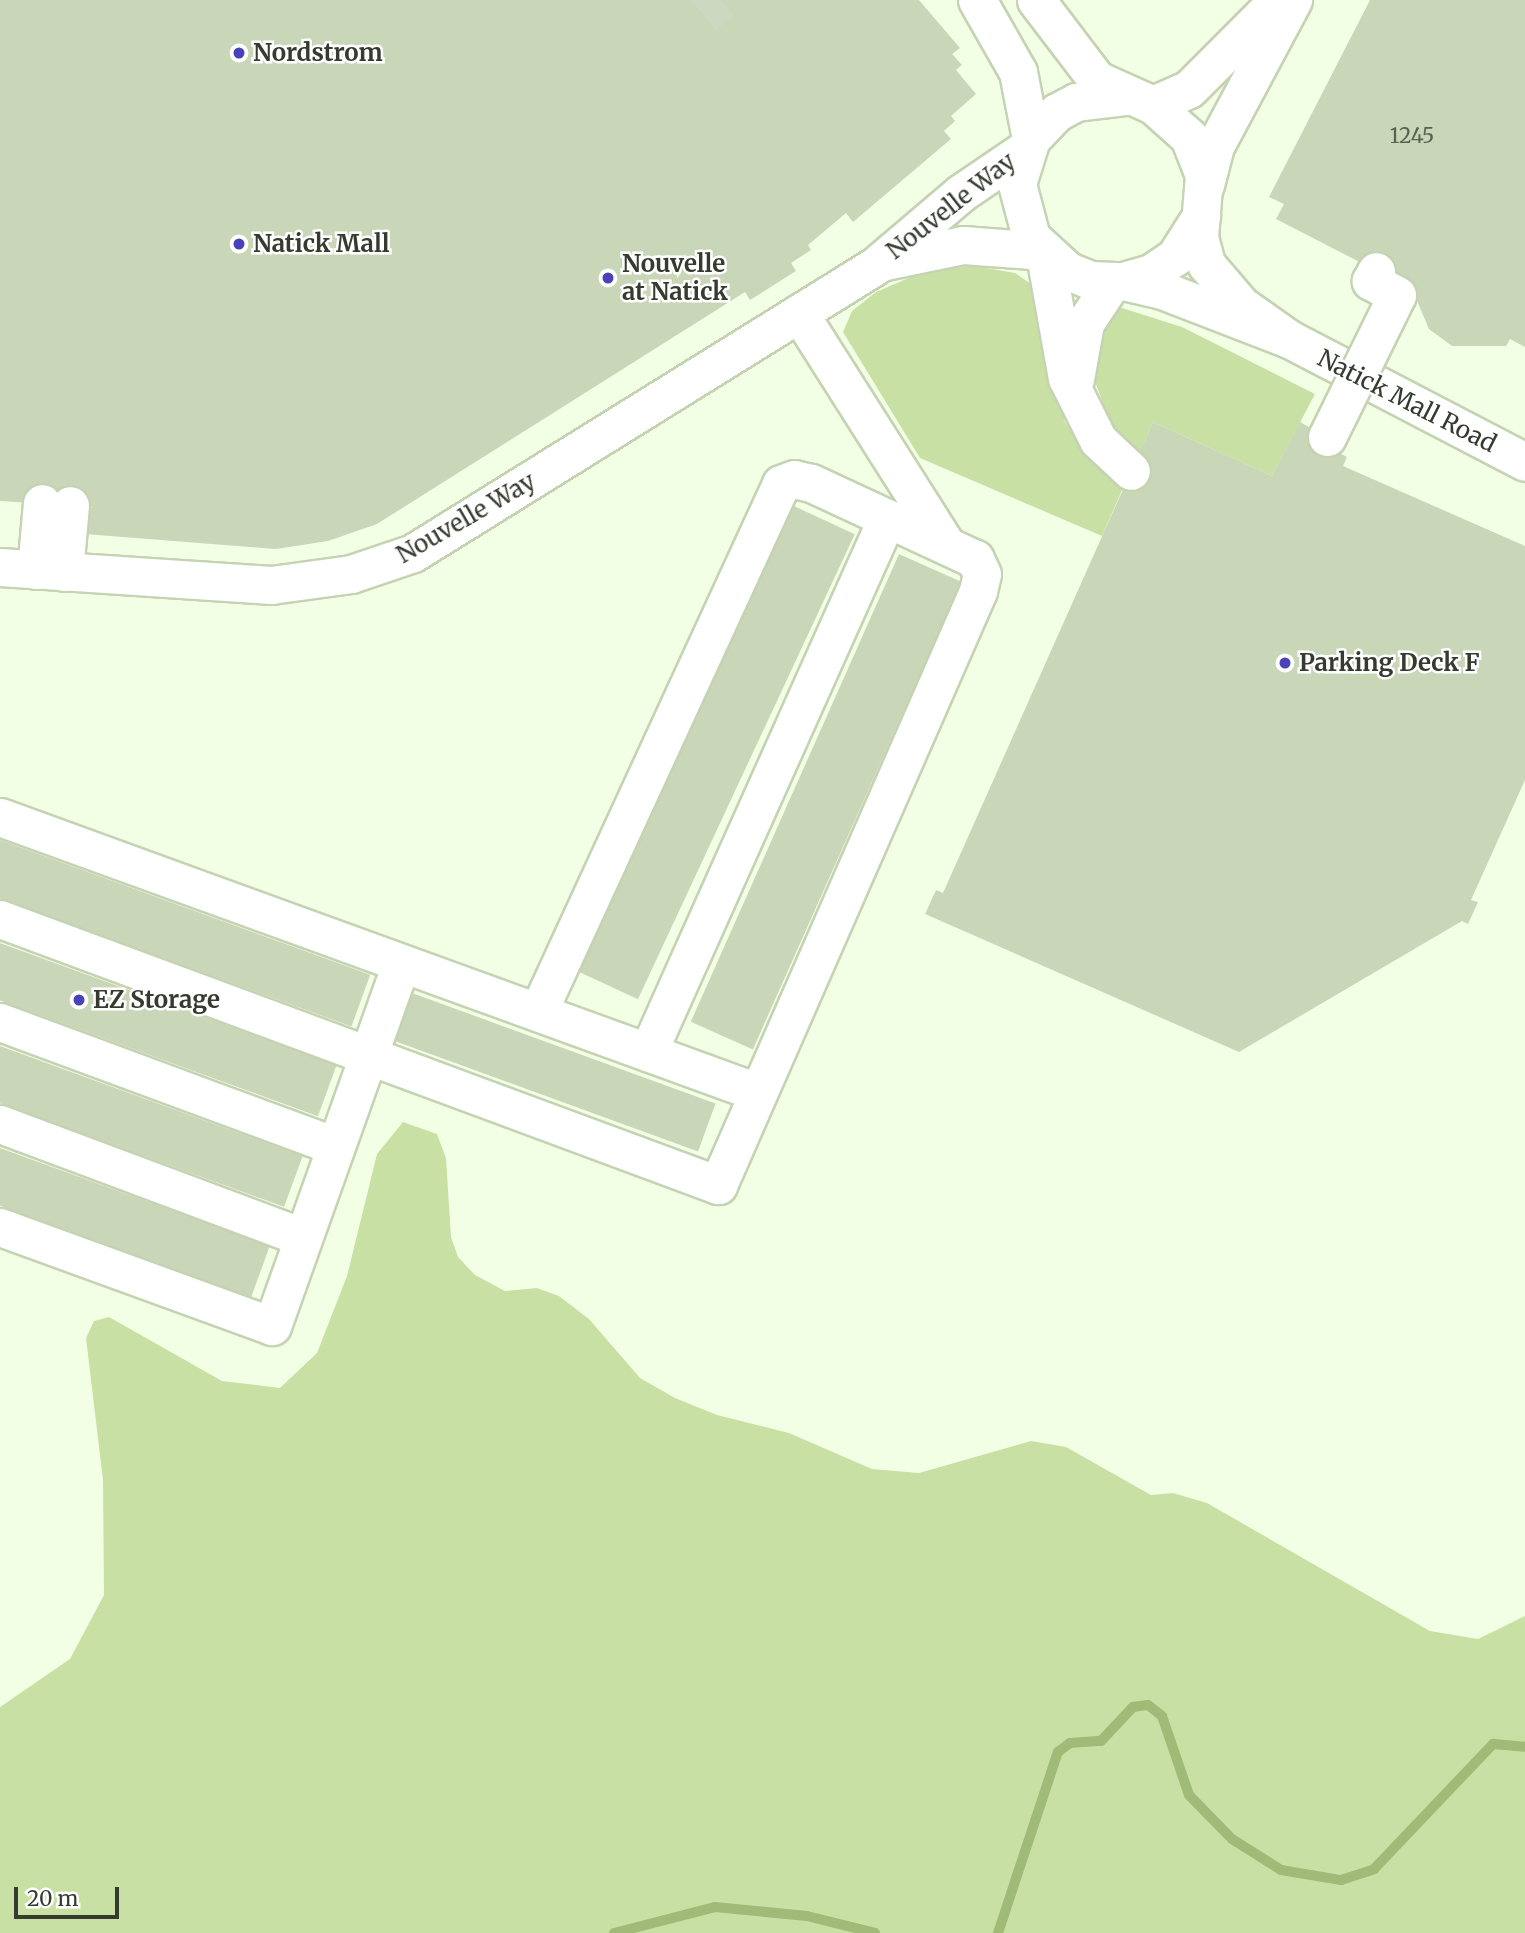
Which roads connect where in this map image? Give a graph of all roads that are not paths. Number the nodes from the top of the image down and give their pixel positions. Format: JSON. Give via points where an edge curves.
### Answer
{"nodes":[{"id":1,"x":977,"y":0,"type":"edge"},
{"id":2,"x":1036,"y":0,"type":"edge"},
{"id":3,"x":1278,"y":0,"type":"edge"},
{"id":4,"x":1293,"y":0,"type":"edge"},
{"id":5,"x":1140,"y":101,"type":"junction"},
{"id":6,"x":1029,"y":144,"type":"junction"},
{"id":7,"x":1203,"y":201,"type":"junction"},
{"id":8,"x":1043,"y":253,"type":"junction"},
{"id":9,"x":875,"y":266,"type":"junction"},
{"id":10,"x":1376,"y":271,"type":"dead end"},
{"id":11,"x":1117,"y":282,"type":"junction"},
{"id":12,"x":799,"y":313,"type":"junction"},
{"id":13,"x":1289,"y":339,"type":"junction"},
{"id":14,"x":1077,"y":401,"type":"junction"},
{"id":15,"x":1327,"y":437,"type":"dead end"},
{"id":16,"x":1525,"y":462,"type":"edge"},
{"id":17,"x":1131,"y":471,"type":"dead end"},
{"id":18,"x":56,"y":504,"type":"dead end"},
{"id":19,"x":887,"y":517,"type":"junction"},
{"id":20,"x":945,"y":543,"type":"junction"},
{"id":21,"x":0,"y":567,"type":"edge"},
{"id":22,"x":50,"y":571,"type":"junction"},
{"id":23,"x":0,"y":817,"type":"edge"},
{"id":24,"x":0,"y":919,"type":"edge"},
{"id":25,"x":401,"y":963,"type":"junction"},
{"id":26,"x":538,"y":1013,"type":"junction"},
{"id":27,"x":0,"y":1022,"type":"edge"},
{"id":28,"x":648,"y":1052,"type":"junction"},
{"id":29,"x":369,"y":1055,"type":"junction"},
{"id":30,"x":757,"y":1092,"type":"junction"},
{"id":31,"x":0,"y":1124,"type":"edge"},
{"id":32,"x":336,"y":1146,"type":"junction"},
{"id":33,"x":0,"y":1227,"type":"edge"},
{"id":34,"x":303,"y":1237,"type":"junction"}],
"edges":[{"from":1,"to":6,"type":"street","name":"Natick Mall Road","via":[[1018,72]]},
{"from":2,"to":5,"type":"street","name":"Natick Mall Road","via":[[1089,72]]},
{"from":3,"to":5,"type":"street","via":[[1189,89]]},
{"from":4,"to":7,"type":"street","via":[[1215,146]]},
{"from":5,"to":6,"type":"street","via":[[1076,102],[1056,113]]},
{"from":5,"to":7,"type":"street","name":"Natick Mall Road","via":[[1189,137]]},
{"from":6,"to":8,"type":"street","name":"Natick Mall Road","via":[[1018,195],[1028,230]]},
{"from":6,"to":9,"type":"street","name":"Nouvelle Way","via":[[961,193]]},
{"from":7,"to":11,"type":"street","via":[[1175,257],[1151,273]]},
{"from":7,"to":13,"type":"street","name":"Natick Mall Road","via":[[1200,245],[1212,275],[1241,305]]},
{"from":8,"to":9,"type":"street","name":"Nouvelle Way","via":[[963,245],[909,253]]},
{"from":8,"to":11,"type":"street","name":"Natick Mall Road","via":[[1079,276]]},
{"from":8,"to":14,"type":"street","via":[[1060,358]]},
{"from":9,"to":12,"type":"street","name":"Nouvelle Way"},
{"from":10,"to":15,"type":"street","bridge":true,"via":[[1371,281],[1397,295]]},
{"from":11,"to":13,"type":"street","name":"Natick Mall Road","via":[[1162,290]]},
{"from":11,"to":14,"type":"street","via":[[1080,339]]},
{"from":12,"to":20,"type":"street"},
{"from":12,"to":22,"type":"street","name":"Nouvelle Way","via":[[447,535],[381,565],[323,580],[271,585]]},
{"from":13,"to":16,"type":"street","name":"Natick Mall Road"},
{"from":14,"to":17,"type":"street","via":[[1098,440]]},
{"from":18,"to":22,"type":"street"},
{"from":19,"to":20,"type":"street"},
{"from":19,"to":26,"type":"street","via":[[802,480],[788,480],[776,490]]},
{"from":19,"to":28,"type":"street"},
{"from":20,"to":30,"type":"street","via":[[975,559],[981,582]]},
{"from":21,"to":22,"type":"street","name":"Nouvelle Way"},
{"from":23,"to":25,"type":"street"},
{"from":24,"to":29,"type":"street"},
{"from":25,"to":26,"type":"street"},
{"from":25,"to":29,"type":"street"},
{"from":26,"to":28,"type":"street"},
{"from":27,"to":32,"type":"street"},
{"from":28,"to":30,"type":"street"},
{"from":29,"to":30,"type":"street","via":[[718,1185]]},
{"from":29,"to":32,"type":"street"},
{"from":31,"to":34,"type":"street"},
{"from":32,"to":34,"type":"street"},
{"from":33,"to":34,"type":"street","via":[[272,1326]]}]}
